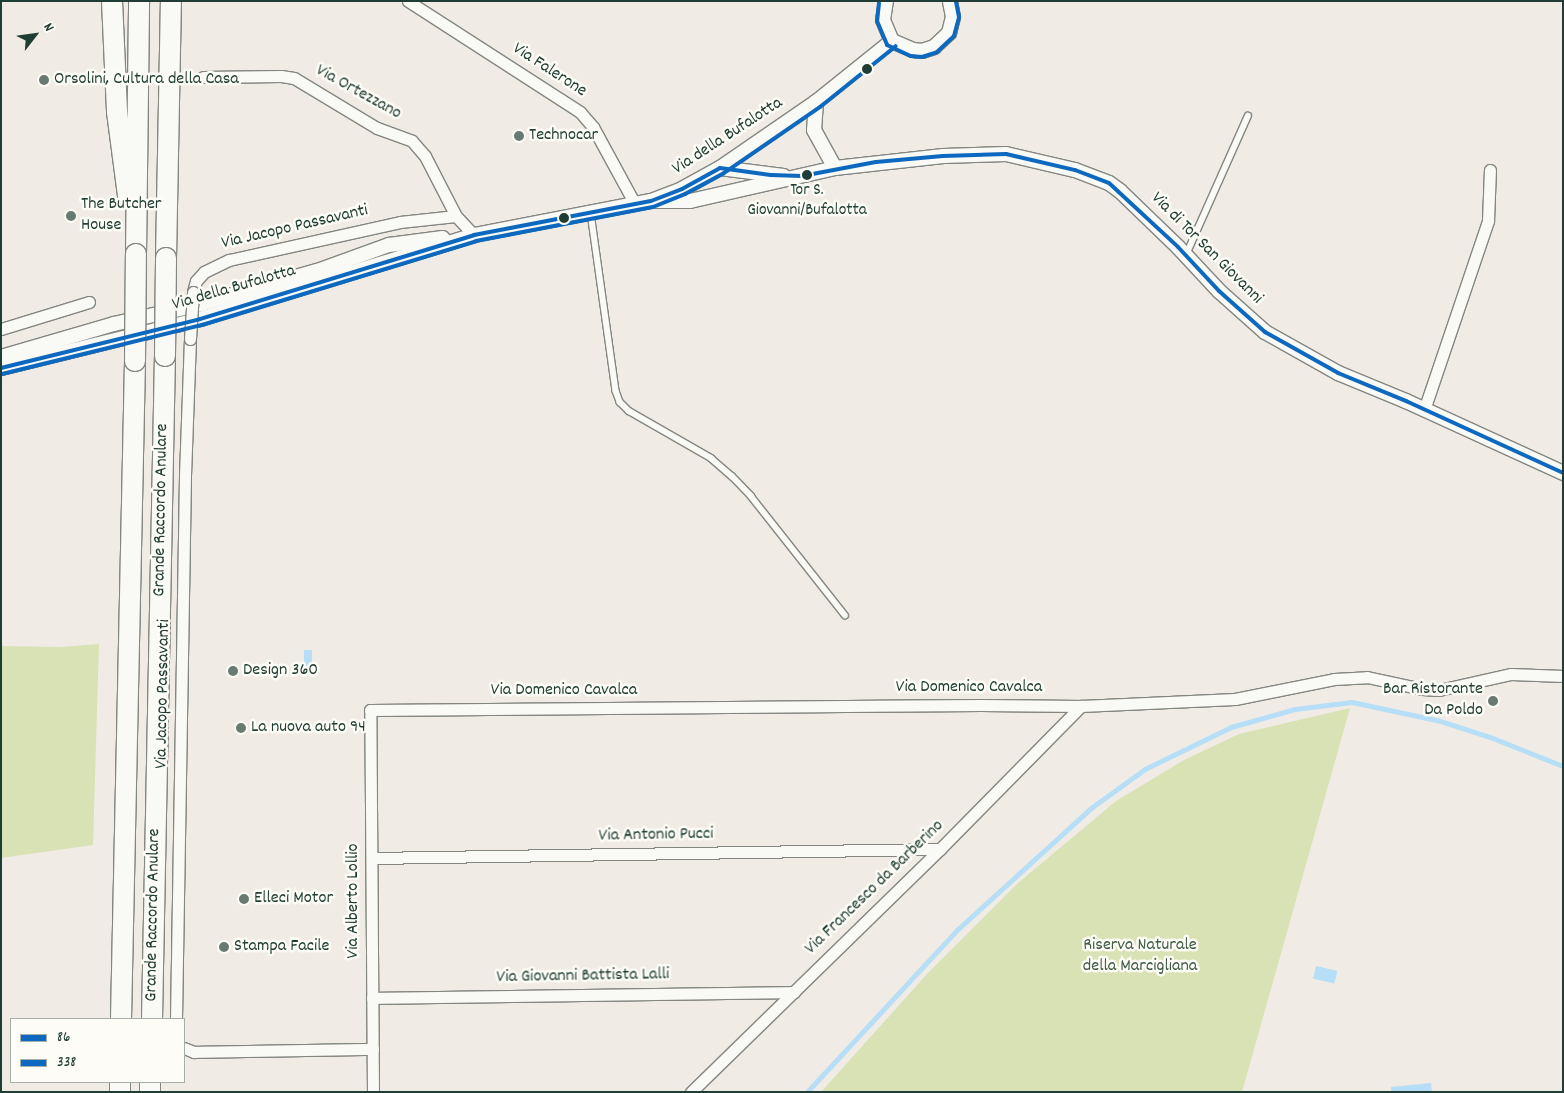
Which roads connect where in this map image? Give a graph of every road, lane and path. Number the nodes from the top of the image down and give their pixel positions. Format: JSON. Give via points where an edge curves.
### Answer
{"nodes":[{"id":1,"x":112,"y":1,"type":"edge"},
{"id":2,"x":139,"y":1,"type":"edge"},
{"id":3,"x":171,"y":1,"type":"edge"},
{"id":4,"x":408,"y":1,"type":"edge"},
{"id":5,"x":886,"y":1,"type":"edge"},
{"id":6,"x":950,"y":1,"type":"edge"},
{"id":7,"x":892,"y":41,"type":"junction"},
{"id":8,"x":203,"y":77,"type":"dead end"},
{"id":9,"x":816,"y":102,"type":"junction"},
{"id":10,"x":1248,"y":116,"type":"dead end"},
{"id":11,"x":720,"y":168,"type":"junction"},
{"id":12,"x":835,"y":168,"type":"junction"},
{"id":13,"x":1490,"y":170,"type":"dead end"},
{"id":14,"x":802,"y":176,"type":"junction"},
{"id":15,"x":651,"y":201,"type":"junction"},
{"id":16,"x":635,"y":204,"type":"junction"},
{"id":17,"x":591,"y":213,"type":"junction"},
{"id":18,"x":456,"y":216,"type":"junction"},
{"id":19,"x":137,"y":225,"type":"junction"},
{"id":20,"x":474,"y":235,"type":"junction"},
{"id":21,"x":1186,"y":255,"type":"junction"},
{"id":22,"x":89,"y":302,"type":"dead end"},
{"id":23,"x":1,"y":329,"type":"edge"},
{"id":24,"x":1,"y":357,"type":"edge"},
{"id":25,"x":1,"y":368,"type":"edge"},
{"id":26,"x":1424,"y":410,"type":"junction"},
{"id":27,"x":1563,"y":473,"type":"edge"},
{"id":28,"x":846,"y":614,"type":"dead end"},
{"id":29,"x":1563,"y":676,"type":"edge"},
{"id":30,"x":1081,"y":706,"type":"junction"},
{"id":31,"x":370,"y":710,"type":"joint"},
{"id":32,"x":940,"y":849,"type":"junction"},
{"id":33,"x":372,"y":858,"type":"junction"},
{"id":34,"x":794,"y":992,"type":"junction"},
{"id":35,"x":372,"y":998,"type":"junction"},
{"id":36,"x":121,"y":1018,"type":"edge"},
{"id":37,"x":152,"y":1018,"type":"edge"},
{"id":38,"x":176,"y":1018,"type":"edge"},
{"id":39,"x":185,"y":1048,"type":"edge"},
{"id":40,"x":373,"y":1049,"type":"junction"},
{"id":41,"x":373,"y":1092,"type":"edge"},
{"id":42,"x":691,"y":1092,"type":"edge"}],
"edges":[{"from":1,"to":19,"type":"highway","via":[[119,134],[126,191]]},
{"from":2,"to":19,"type":"highway","name":"Grande Raccordo Anulare"},
{"from":3,"to":37,"type":"highway","name":"Grande Raccordo Anulare","bridge":true},
{"from":4,"to":16,"type":"street","name":"Via Falerone","via":[[580,112],[593,127]]},
{"from":5,"to":7,"type":"street","via":[[884,20]]},
{"from":6,"to":7,"type":"street","via":[[953,17],[949,33],[941,42],[913,50]]},
{"from":7,"to":9,"type":"street","name":"Via della Bufalotta"},
{"from":8,"to":18,"type":"street","name":"Via Ortezzano","via":[[294,78],[378,128],[412,141],[425,156]]},
{"from":9,"to":11,"type":"street","name":"Via della Bufalotta"},
{"from":9,"to":12,"type":"street","via":[[814,130]]},
{"from":10,"to":21,"type":"lane"},
{"from":11,"to":14,"type":"street"},
{"from":11,"to":15,"type":"street","name":"Via della Bufalotta","via":[[682,189]]},
{"from":12,"to":14,"type":"street","name":"Via di Tor San Giovanni"},
{"from":12,"to":21,"type":"street","name":"Via di Tor San Giovanni","via":[[943,156],[1006,154],[1076,170],[1120,191]]},
{"from":13,"to":26,"type":"street","via":[[1488,220]]},
{"from":14,"to":15,"type":"street","via":[[690,201]]},
{"from":15,"to":16,"type":"street","name":"Via della Bufalotta"},
{"from":16,"to":17,"type":"street","name":"Via della Bufalotta"},
{"from":17,"to":20,"type":"street","name":"Via della Bufalotta"},
{"from":17,"to":28,"type":"lane","via":[[620,402],[629,411],[711,458],[732,476]]},
{"from":18,"to":20,"type":"street","name":"Via Ortezzano"},
{"from":18,"to":38,"type":"street","name":"Via Jacopo Passavanti","bridge":true,"via":[[400,222],[229,260],[204,272],[196,281],[190,339],[185,474]]},
{"from":19,"to":36,"type":"highway","name":"Grande Raccordo Anulare","bridge":true},
{"from":20,"to":24,"type":"street","name":"Via della Bufalotta","via":[[389,245],[316,271]]},
{"from":20,"to":25,"type":"street","name":"Via della Bufalotta","via":[[200,319]]},
{"from":21,"to":26,"type":"street","name":"Via di Tor San Giovanni","via":[[1219,292],[1265,332],[1338,374]]},
{"from":22,"to":23,"type":"street"},
{"from":26,"to":27,"type":"street","name":"Via di Tor San Giovanni"},
{"from":29,"to":30,"type":"street","name":"Via Domenico Cavalca","via":[[1510,674],[1439,690],[1359,677],[1235,699]]},
{"from":30,"to":31,"type":"street","name":"Via Domenico Cavalca"},
{"from":30,"to":32,"type":"street","name":"Via Francesco da Barberino"},
{"from":31,"to":33,"type":"street","name":"Via Alberto Lollio"},
{"from":32,"to":33,"type":"street","name":"Via Antonio Pucci"},
{"from":32,"to":34,"type":"street","name":"Via Francesco da Barberino"},
{"from":33,"to":35,"type":"street","name":"Via Alberto Lollio"},
{"from":34,"to":35,"type":"street","name":"Via Giovanni Battista Lalli"},
{"from":34,"to":42,"type":"street","name":"Via Francesco da Barberino"},
{"from":35,"to":40,"type":"street","name":"Via Alberto Lollio"},
{"from":39,"to":40,"type":"street","via":[[194,1052]]},
{"from":40,"to":41,"type":"street","name":"Via Alberto Lollio"}]}
